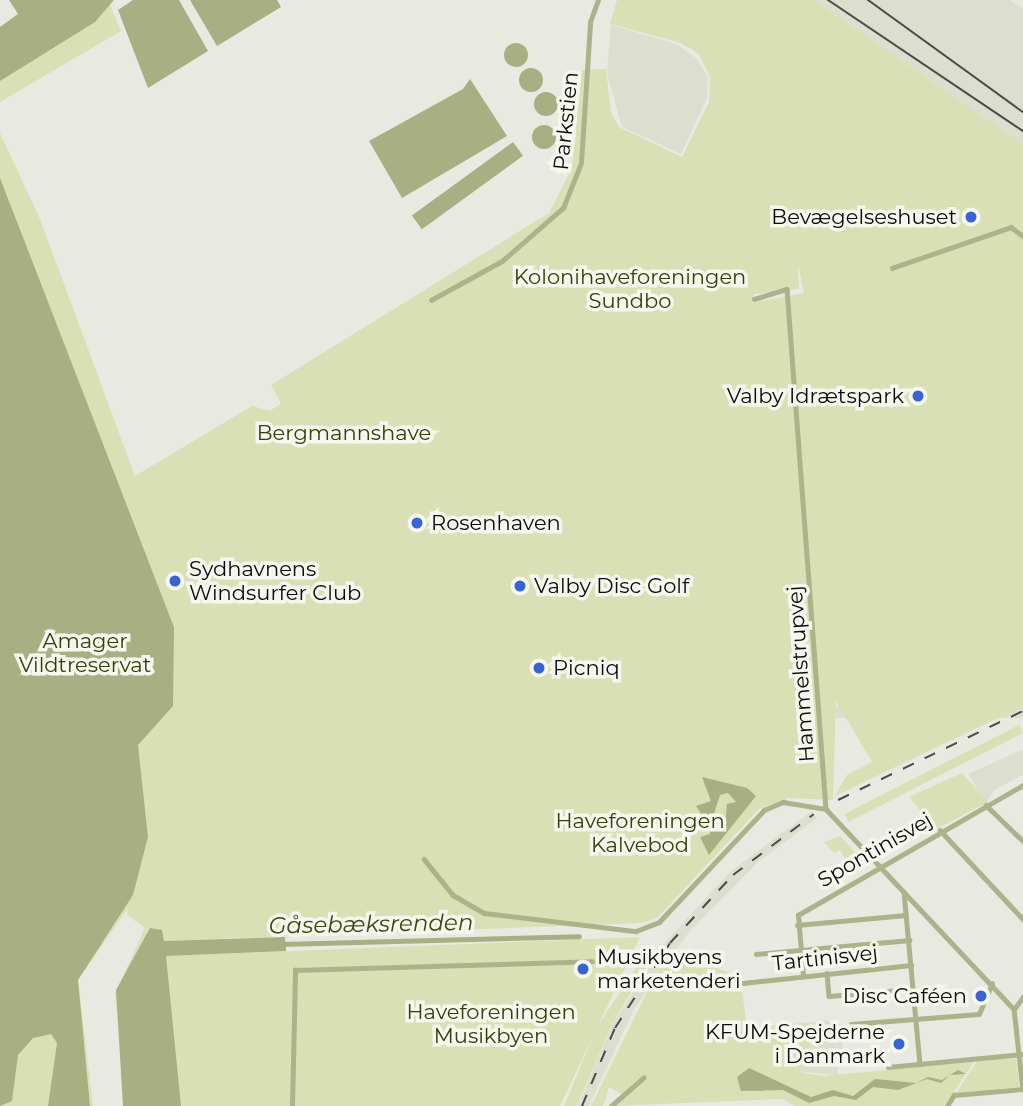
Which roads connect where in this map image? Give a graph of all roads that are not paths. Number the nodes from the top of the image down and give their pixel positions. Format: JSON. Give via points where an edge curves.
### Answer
{"nodes":[{"id":1,"x":598,"y":0,"type":"edge"},
{"id":2,"x":1023,"y":236,"type":"edge"},
{"id":3,"x":891,"y":268,"type":"dead end"},
{"id":4,"x":754,"y":299,"type":"dead end"},
{"id":5,"x":431,"y":300,"type":"dead end"},
{"id":6,"x":1023,"y":785,"type":"edge"},
{"id":7,"x":986,"y":805,"type":"junction"},
{"id":8,"x":826,"y":809,"type":"junction"},
{"id":9,"x":940,"y":830,"type":"junction"},
{"id":10,"x":1023,"y":841,"type":"edge"},
{"id":11,"x":424,"y":859,"type":"dead end"},
{"id":12,"x":879,"y":864,"type":"junction"},
{"id":13,"x":904,"y":891,"type":"junction"},
{"id":14,"x":906,"y":915,"type":"junction"},
{"id":15,"x":1023,"y":919,"type":"edge"},
{"id":16,"x":797,"y":925,"type":"junction"},
{"id":17,"x":909,"y":940,"type":"junction"},
{"id":18,"x":800,"y":950,"type":"junction"},
{"id":19,"x":755,"y":954,"type":"dead end"},
{"id":20,"x":592,"y":961,"type":"dead end"},
{"id":21,"x":911,"y":965,"type":"junction"},
{"id":22,"x":827,"y":973,"type":"junction"},
{"id":23,"x":803,"y":975,"type":"junction"},
{"id":24,"x":743,"y":983,"type":"dead end"},
{"id":25,"x":992,"y":984,"type":"junction"},
{"id":26,"x":913,"y":989,"type":"junction"},
{"id":27,"x":1023,"y":997,"type":"edge"},
{"id":28,"x":1014,"y":1009,"type":"junction"},
{"id":29,"x":916,"y":1019,"type":"junction"},
{"id":30,"x":851,"y":1024,"type":"dead end"},
{"id":31,"x":1021,"y":1054,"type":"edge"},
{"id":32,"x":920,"y":1064,"type":"junction"},
{"id":33,"x":888,"y":1067,"type":"dead end"},
{"id":34,"x":643,"y":1078,"type":"dead end"},
{"id":35,"x":1023,"y":1089,"type":"edge"},
{"id":36,"x":292,"y":1106,"type":"edge"},
{"id":37,"x":611,"y":1106,"type":"edge"},
{"id":38,"x":947,"y":1106,"type":"edge"}],
"edges":[{"from":1,"to":5,"type":"street","name":"Parkstien","via":[[590,22],[580,163],[563,208],[502,261]]},
{"from":2,"to":3,"type":"street","via":[[1011,227]]},
{"from":4,"to":8,"type":"street","name":"Hammelstrupvej","via":[[787,289]]},
{"from":6,"to":7,"type":"street","name":"Spontinisvej"},
{"from":7,"to":9,"type":"street","name":"Spontinisvej"},
{"from":7,"to":10,"type":"street"},
{"from":8,"to":11,"type":"street","via":[[783,802],[764,810],[646,930],[484,913],[453,894]]},
{"from":8,"to":12,"type":"street"},
{"from":9,"to":12,"type":"street","name":"Spontinisvej"},
{"from":9,"to":15,"type":"street"},
{"from":12,"to":13,"type":"street"},
{"from":12,"to":16,"type":"street","name":"Spontinisvej","via":[[797,915]]},
{"from":13,"to":14,"type":"street"},
{"from":13,"to":25,"type":"street"},
{"from":14,"to":16,"type":"street"},
{"from":14,"to":17,"type":"street"},
{"from":16,"to":18,"type":"street"},
{"from":17,"to":18,"type":"street"},
{"from":17,"to":21,"type":"street"},
{"from":18,"to":19,"type":"street"},
{"from":18,"to":23,"type":"street"},
{"from":20,"to":36,"type":"street","via":[[292,971]]},
{"from":21,"to":22,"type":"street","name":"Tartinisvej"},
{"from":21,"to":26,"type":"street"},
{"from":22,"to":23,"type":"street","name":"Tartinisvej"},
{"from":22,"to":26,"type":"street","via":[[829,996]]},
{"from":23,"to":24,"type":"street","name":"Tartinisvej"},
{"from":25,"to":28,"type":"street"},
{"from":25,"to":29,"type":"street","via":[[979,1014]]},
{"from":26,"to":29,"type":"street"},
{"from":27,"to":28,"type":"street"},
{"from":28,"to":31,"type":"street"},
{"from":29,"to":30,"type":"street"},
{"from":29,"to":32,"type":"street"},
{"from":31,"to":32,"type":"street"},
{"from":31,"to":35,"type":"street"},
{"from":32,"to":33,"type":"street"},
{"from":34,"to":37,"type":"street"},
{"from":35,"to":38,"type":"street","via":[[954,1095]]}]}
